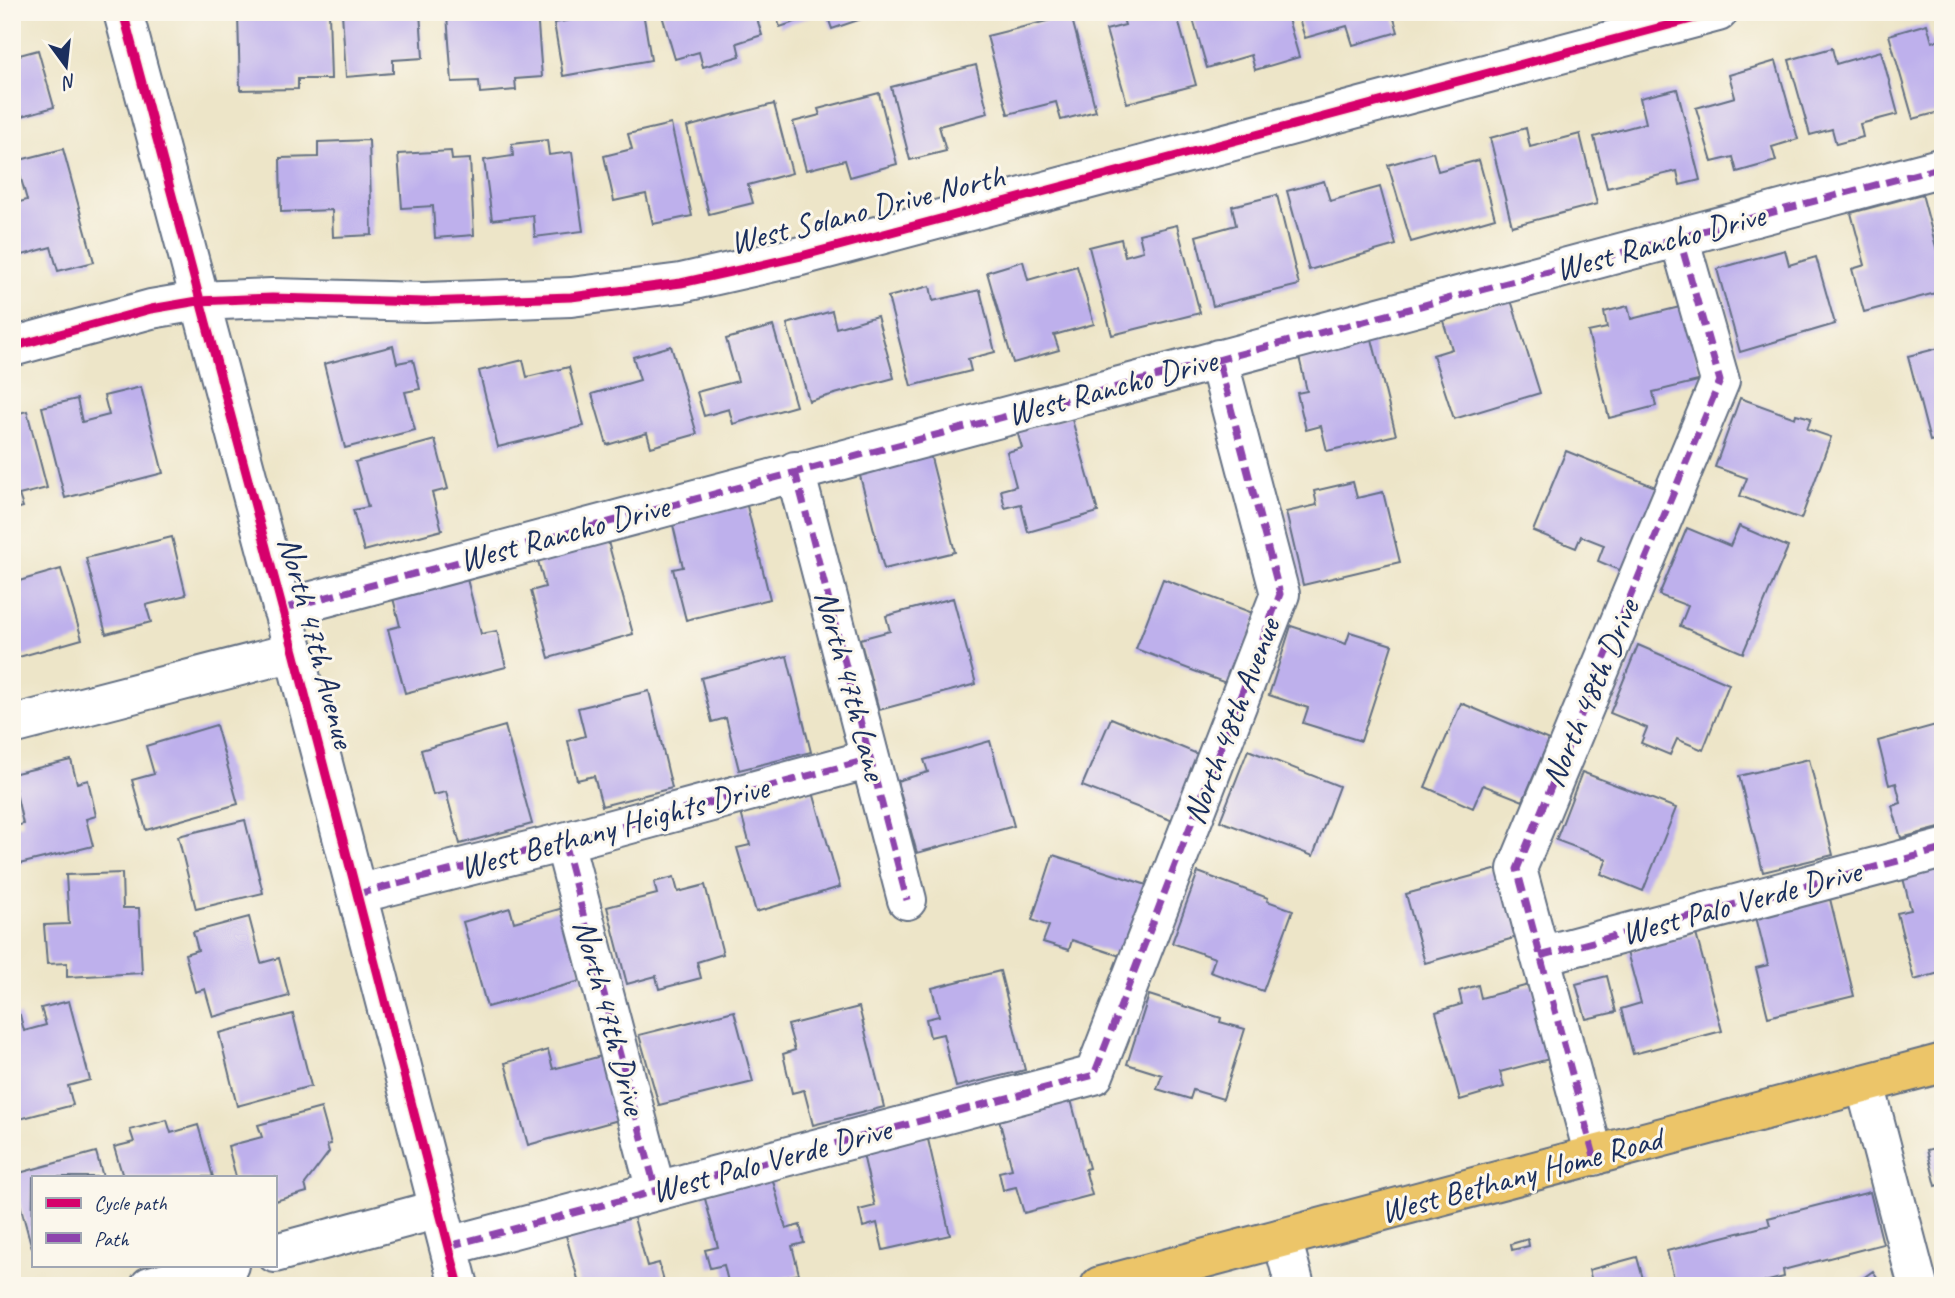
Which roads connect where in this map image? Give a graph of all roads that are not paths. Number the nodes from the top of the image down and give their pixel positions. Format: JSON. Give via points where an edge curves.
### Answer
{"nodes":[{"id":1,"x":123,"y":12,"type":"edge"},
{"id":2,"x":1718,"y":12,"type":"edge"},
{"id":3,"x":1943,"y":167,"type":"edge"},
{"id":4,"x":1679,"y":237,"type":"junction"},
{"id":5,"x":198,"y":301,"type":"junction"},
{"id":6,"x":12,"y":346,"type":"edge"},
{"id":7,"x":1218,"y":359,"type":"junction"},
{"id":8,"x":795,"y":471,"type":"junction"},
{"id":9,"x":282,"y":609,"type":"junction"},
{"id":10,"x":294,"y":652,"type":"junction"},
{"id":11,"x":12,"y":725,"type":"edge"},
{"id":12,"x":870,"y":759,"type":"junction"},
{"id":13,"x":564,"y":842,"type":"junction"},
{"id":14,"x":1943,"y":849,"type":"edge"},
{"id":15,"x":357,"y":894,"type":"junction"},
{"id":16,"x":907,"y":900,"type":"dead end"},
{"id":17,"x":1540,"y":956,"type":"junction"},
{"id":18,"x":1943,"y":1063,"type":"edge"},
{"id":19,"x":1094,"y":1075,"type":"joint"},
{"id":20,"x":1865,"y":1084,"type":"junction"},
{"id":21,"x":1594,"y":1156,"type":"junction"},
{"id":22,"x":656,"y":1191,"type":"junction"},
{"id":23,"x":439,"y":1209,"type":"junction"},
{"id":24,"x":1282,"y":1238,"type":"junction"},
{"id":25,"x":449,"y":1246,"type":"junction"},
{"id":26,"x":276,"y":1253,"type":"edge"},
{"id":27,"x":225,"y":1266,"type":"edge"},
{"id":28,"x":150,"y":1286,"type":"edge"},
{"id":29,"x":459,"y":1286,"type":"edge"},
{"id":30,"x":1100,"y":1286,"type":"edge"},
{"id":31,"x":1295,"y":1286,"type":"edge"},
{"id":32,"x":1918,"y":1286,"type":"edge"}],
"edges":[{"from":1,"to":5,"type":"street","name":"North 47th Avenue"},
{"from":2,"to":5,"type":"street","name":"West Solano Drive North","via":[[801,256],[681,283],[570,296],[424,302]]},
{"from":3,"to":4,"type":"street","name":"West Rancho Drive"},
{"from":4,"to":7,"type":"street","name":"West Rancho Drive"},
{"from":4,"to":17,"type":"street","name":"North 48th Drive","via":[[1720,381],[1517,869]]},
{"from":5,"to":6,"type":"street","name":"West Solano Drive North"},
{"from":5,"to":9,"type":"street","name":"North 47th Avenue"},
{"from":7,"to":8,"type":"street","name":"West Rancho Drive"},
{"from":7,"to":19,"type":"street","name":"North 48th Avenue","via":[[1280,594]]},
{"from":8,"to":9,"type":"street","name":"West Rancho Drive"},
{"from":8,"to":12,"type":"street","name":"North 47th Lane"},
{"from":9,"to":10,"type":"street","name":"North 47th Avenue"},
{"from":10,"to":11,"type":"street"},
{"from":10,"to":15,"type":"street","name":"North 47th Avenue"},
{"from":12,"to":13,"type":"street","name":"West Bethany Heights Drive"},
{"from":12,"to":16,"type":"street","name":"North 47th Lane"},
{"from":13,"to":15,"type":"street","name":"West Bethany Heights Drive"},
{"from":13,"to":22,"type":"street","name":"North 47th Drive"},
{"from":14,"to":17,"type":"street","name":"West Palo Verde Drive"},
{"from":15,"to":23,"type":"street","name":"North 47th Avenue"},
{"from":17,"to":21,"type":"street","name":"North 48th Drive"},
{"from":18,"to":20,"type":"main road","name":"West Bethany Home Road"},
{"from":19,"to":22,"type":"street","name":"West Palo Verde Drive"},
{"from":20,"to":21,"type":"main road","name":"West Bethany Home Road"},
{"from":20,"to":32,"type":"street"},
{"from":21,"to":24,"type":"main road","name":"West Bethany Home Road"},
{"from":22,"to":25,"type":"street","name":"West Palo Verde Drive"},
{"from":23,"to":25,"type":"street","name":"North 47th Avenue"},
{"from":23,"to":26,"type":"street"},
{"from":24,"to":30,"type":"main road","name":"West Bethany Home Road"},
{"from":24,"to":31,"type":"street"},
{"from":25,"to":29,"type":"street","name":"North 47th Avenue"},
{"from":27,"to":28,"type":"street"}]}
